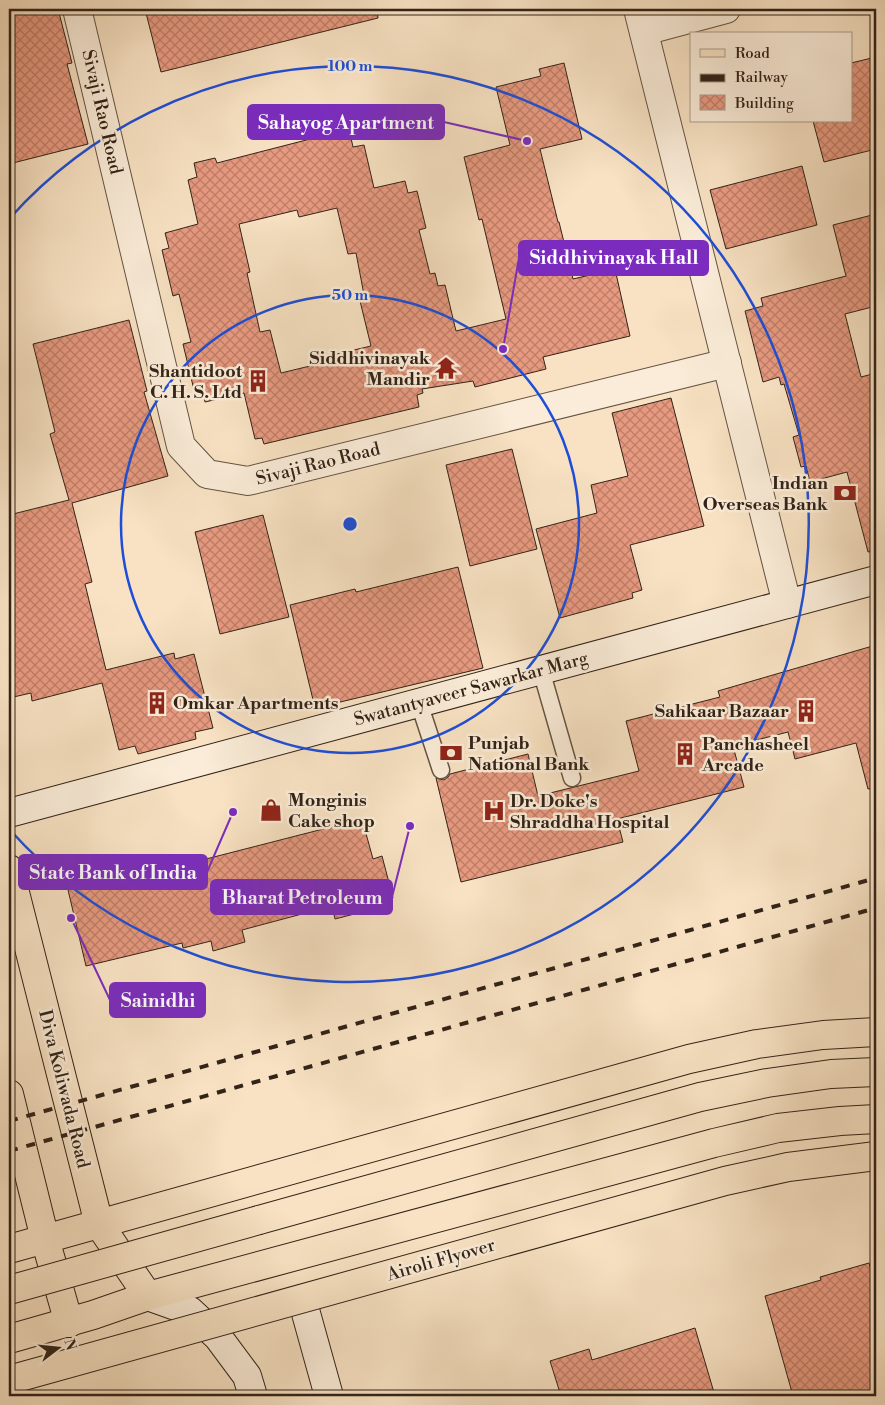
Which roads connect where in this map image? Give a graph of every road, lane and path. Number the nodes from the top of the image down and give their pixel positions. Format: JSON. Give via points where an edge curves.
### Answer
{"nodes":[{"id":1,"x":77,"y":9,"type":"edge"},
{"id":2,"x":726,"y":9,"type":"edge"},
{"id":3,"x":641,"y":20,"type":"edge"},
{"id":4,"x":727,"y":363,"type":"junction"},
{"id":5,"x":876,"y":580,"type":"edge"},
{"id":6,"x":787,"y":604,"type":"junction"},
{"id":7,"x":542,"y":670,"type":"junction"},
{"id":8,"x":419,"y":703,"type":"junction"},
{"id":9,"x":440,"y":770,"type":"dead end"},
{"id":10,"x":572,"y":778,"type":"dead end"},
{"id":11,"x":9,"y":813,"type":"edge"},
{"id":12,"x":9,"y":869,"type":"edge"},
{"id":13,"x":876,"y":1032,"type":"edge"},
{"id":14,"x":876,"y":1072,"type":"edge"},
{"id":15,"x":9,"y":1094,"type":"edge"},
{"id":16,"x":876,"y":1119,"type":"edge"},
{"id":17,"x":876,"y":1156,"type":"edge"},
{"id":18,"x":98,"y":1224,"type":"junction"},
{"id":19,"x":45,"y":1239,"type":"junction"},
{"id":20,"x":9,"y":1249,"type":"edge"},
{"id":21,"x":9,"y":1290,"type":"edge"},
{"id":22,"x":148,"y":1296,"type":"junction"},
{"id":23,"x":302,"y":1299,"type":"junction"},
{"id":24,"x":69,"y":1323,"type":"junction"},
{"id":25,"x":9,"y":1339,"type":"edge"},
{"id":26,"x":9,"y":1380,"type":"edge"},
{"id":27,"x":253,"y":1396,"type":"edge"},
{"id":28,"x":329,"y":1396,"type":"edge"}],
"edges":[{"from":1,"to":4,"type":"street","name":"Sivaji Rao Road","via":[[181,446],[208,474],[248,481]]},
{"from":2,"to":3,"type":"street"},
{"from":3,"to":4,"type":"street"},
{"from":4,"to":6,"type":"street"},
{"from":5,"to":6,"type":"street","name":"Swatantyaveer Sawarkar Marg"},
{"from":6,"to":7,"type":"street","name":"Swatantyaveer Sawarkar Marg"},
{"from":7,"to":8,"type":"street","name":"Swatantyaveer Sawarkar Marg"},
{"from":7,"to":10,"type":"lane"},
{"from":8,"to":9,"type":"lane"},
{"from":8,"to":11,"type":"street","name":"Swatantyaveer Sawarkar Marg"},
{"from":12,"to":18,"type":"main road","name":"Diva Koliwada Road"},
{"from":13,"to":18,"type":"main road","via":[[756,1044],[689,1059]]},
{"from":14,"to":21,"type":"main road","bridge":true,"via":[[767,1082],[700,1097]]},
{"from":15,"to":19,"type":"main road"},
{"from":16,"to":22,"type":"main road","via":[[778,1128],[714,1143]]},
{"from":17,"to":23,"type":"main road","name":"Airoli Flyover","bridge":true,"via":[[788,1167],[725,1181]]},
{"from":18,"to":19,"type":"main road"},
{"from":18,"to":22,"type":"main road","name":"Diva Koliwada Road"},
{"from":19,"to":20,"type":"main road"},
{"from":19,"to":24,"type":"main road"},
{"from":22,"to":24,"type":"main road"},
{"from":22,"to":27,"type":"street","via":[[190,1312],[218,1337],[246,1376]]},
{"from":23,"to":26,"type":"main road","name":"Airoli Flyover","bridge":true},
{"from":23,"to":28,"type":"street"},
{"from":24,"to":25,"type":"main road"}]}
